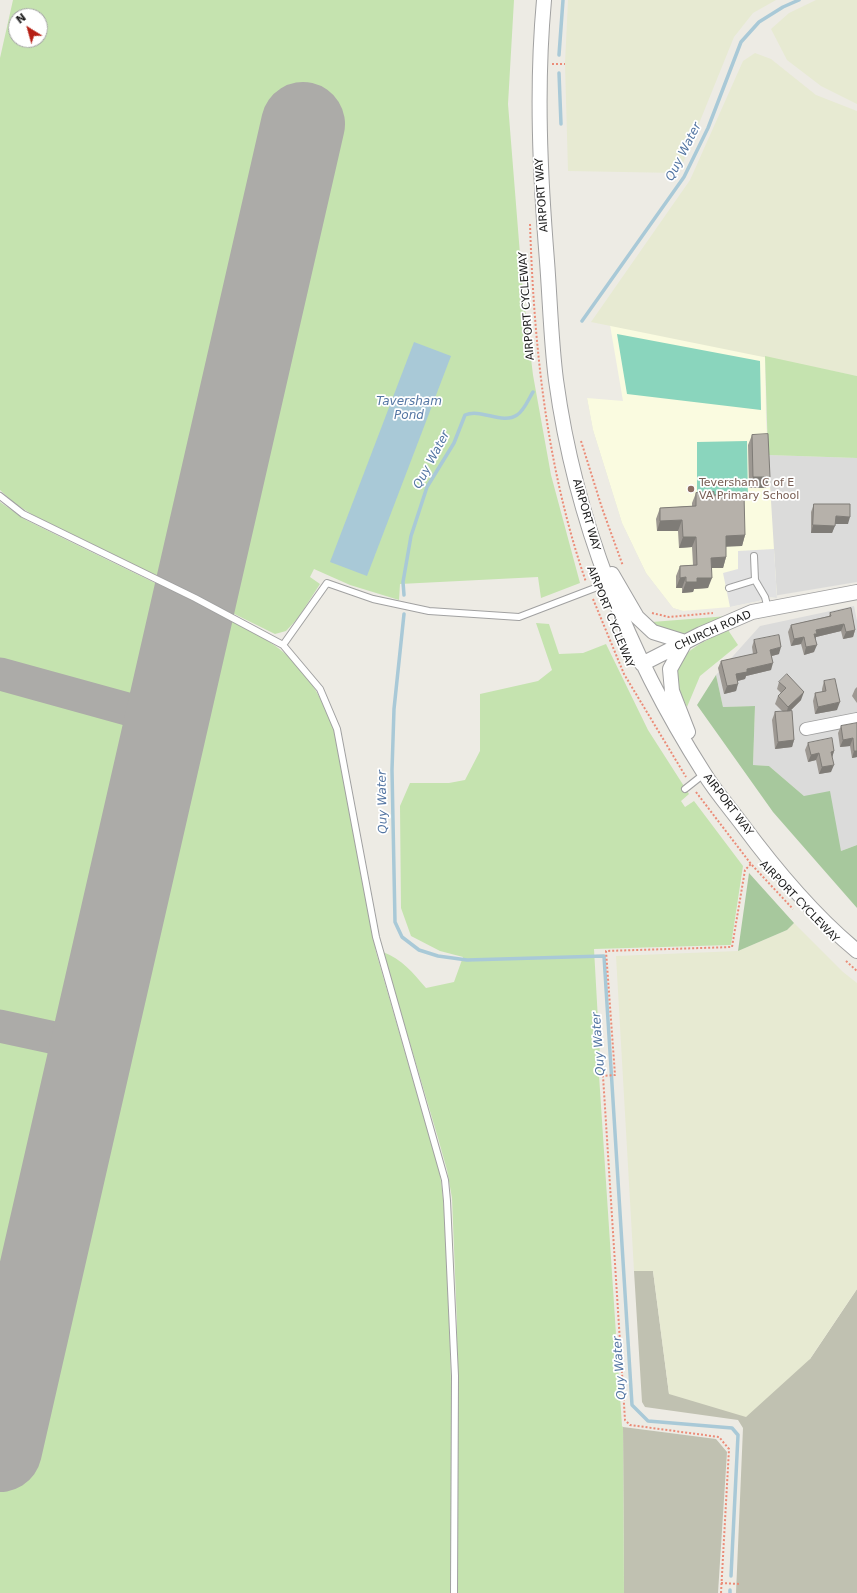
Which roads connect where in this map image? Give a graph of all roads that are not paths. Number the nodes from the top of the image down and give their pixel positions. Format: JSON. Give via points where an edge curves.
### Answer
{"nodes":[{"id":1,"x":544,"y":0,"type":"edge"},
{"id":2,"x":0,"y":496,"type":"edge"},
{"id":3,"x":592,"y":541,"type":"junction"},
{"id":4,"x":754,"y":556,"type":"dead end"},
{"id":5,"x":755,"y":580,"type":"junction"},
{"id":6,"x":608,"y":583,"type":"junction"},
{"id":7,"x":729,"y":588,"type":"dead end"},
{"id":8,"x":857,"y":592,"type":"edge"},
{"id":9,"x":768,"y":609,"type":"junction"},
{"id":10,"x":685,"y":642,"type":"junction"},
{"id":11,"x":283,"y":645,"type":"junction"},
{"id":12,"x":642,"y":664,"type":"junction"},
{"id":13,"x":857,"y":719,"type":"edge"},
{"id":14,"x":806,"y":729,"type":"dead end"},
{"id":15,"x":704,"y":774,"type":"junction"},
{"id":16,"x":685,"y":789,"type":"dead end"},
{"id":17,"x":857,"y":951,"type":"edge"},
{"id":18,"x":454,"y":1593,"type":"edge"}],
"edges":[{"from":1,"to":3,"type":"street","name":"AIRPORT WAY","via":[[539,52],[540,175],[556,380],[572,464]]},
{"from":2,"to":11,"type":"lane","via":[[23,514],[208,604]]},
{"from":3,"to":6,"type":"street","name":"AIRPORT WAY"},
{"from":3,"to":10,"type":"street","via":[[637,617],[653,632]]},
{"from":4,"to":5,"type":"lane"},
{"from":5,"to":7,"type":"lane"},
{"from":5,"to":9,"type":"lane","via":[[765,597]]},
{"from":6,"to":11,"type":"lane","via":[[520,617],[429,611],[373,599],[327,583]]},
{"from":6,"to":12,"type":"street","name":"AIRPORT WAY"},
{"from":8,"to":9,"type":"street","name":"CHURCH ROAD"},
{"from":9,"to":10,"type":"street","name":"CHURCH ROAD","via":[[752,612]]},
{"from":10,"to":12,"type":"street","name":"CHURCH ROAD"},
{"from":10,"to":15,"type":"street","via":[[670,669],[672,691]]},
{"from":11,"to":18,"type":"lane","via":[[320,689],[337,729],[376,937],[445,1180],[455,1376]]},
{"from":12,"to":15,"type":"street","name":"AIRPORT WAY"},
{"from":13,"to":14,"type":"street"},
{"from":15,"to":16,"type":"lane"},
{"from":15,"to":17,"type":"street","name":"AIRPORT WAY","via":[[764,854],[798,893]]}]}
